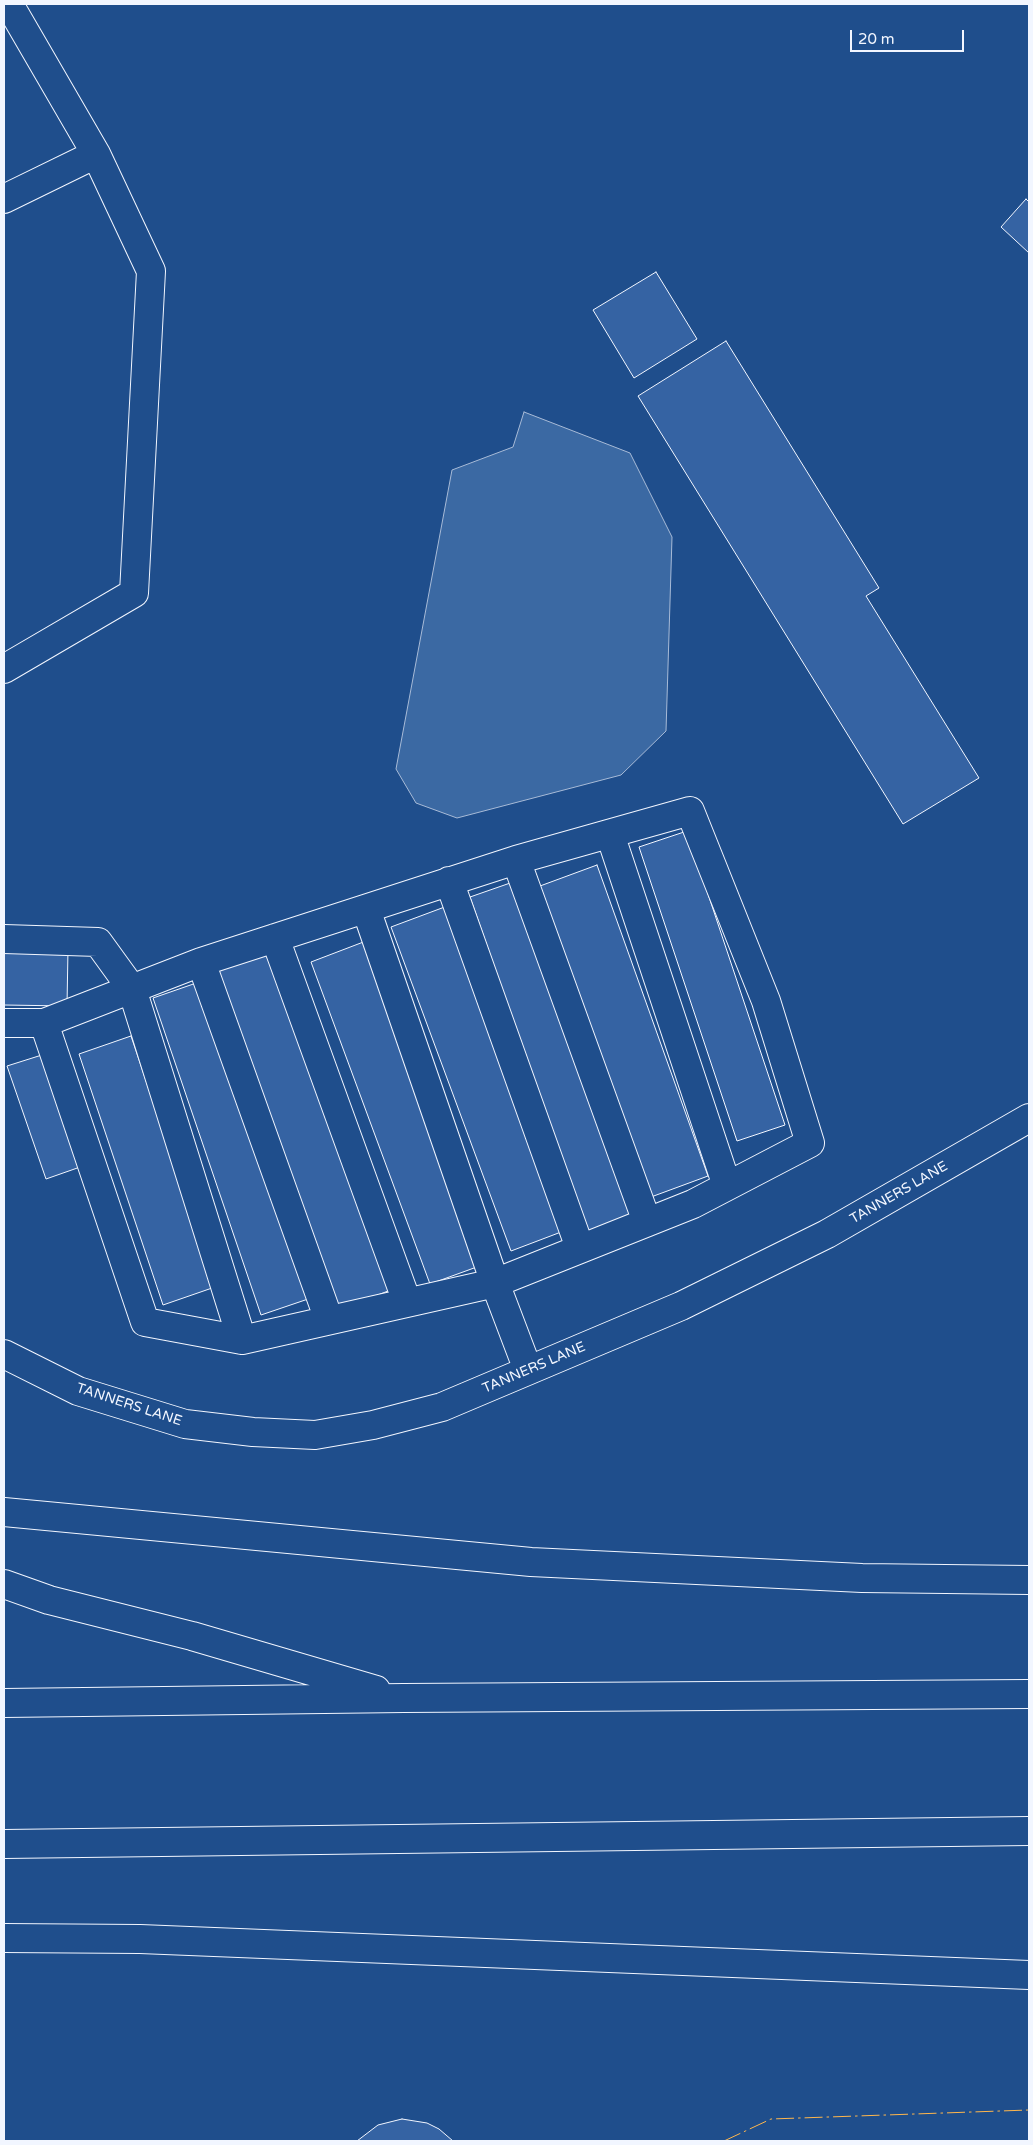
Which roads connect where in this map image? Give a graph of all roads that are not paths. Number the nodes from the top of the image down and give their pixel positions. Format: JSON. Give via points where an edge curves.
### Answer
{"nodes":[{"id":1,"x":9,"y":4,"type":"edge"},
{"id":2,"x":96,"y":154,"type":"junction"},
{"id":3,"x":4,"y":199,"type":"edge"},
{"id":4,"x":4,"y":669,"type":"edge"},
{"id":5,"x":610,"y":834,"type":"junction"},
{"id":6,"x":516,"y":860,"type":"junction"},
{"id":7,"x":449,"y":882,"type":"junction"},
{"id":8,"x":366,"y":908,"type":"junction"},
{"id":9,"x":276,"y":938,"type":"junction"},
{"id":10,"x":4,"y":939,"type":"edge"},
{"id":11,"x":201,"y":962,"type":"junction"},
{"id":12,"x":132,"y":989,"type":"junction"},
{"id":13,"x":4,"y":1023,"type":"edge"},
{"id":14,"x":44,"y":1023,"type":"junction"},
{"id":15,"x":1029,"y":1118,"type":"edge"},
{"id":16,"x":727,"y":1186,"type":"junction"},
{"id":17,"x":647,"y":1222,"type":"junction"},
{"id":18,"x":580,"y":1248,"type":"junction"},
{"id":19,"x":495,"y":1283,"type":"junction"},
{"id":20,"x":408,"y":1302,"type":"junction"},
{"id":21,"x":329,"y":1320,"type":"junction"},
{"id":22,"x":242,"y":1340,"type":"junction"},
{"id":23,"x":4,"y":1354,"type":"edge"},
{"id":24,"x":528,"y":1370,"type":"junction"},
{"id":25,"x":4,"y":1512,"type":"edge"},
{"id":26,"x":1029,"y":1580,"type":"edge"},
{"id":27,"x":4,"y":1584,"type":"edge"},
{"id":28,"x":1029,"y":1694,"type":"edge"},
{"id":29,"x":404,"y":1698,"type":"junction"},
{"id":30,"x":4,"y":1703,"type":"edge"},
{"id":31,"x":1029,"y":1831,"type":"edge"},
{"id":32,"x":4,"y":1844,"type":"edge"},
{"id":33,"x":4,"y":1938,"type":"edge"},
{"id":34,"x":1029,"y":1975,"type":"edge"}],
"edges":[{"from":1,"to":2,"type":"main road"},
{"from":2,"to":3,"type":"main road"},
{"from":2,"to":4,"type":"main road","via":[[151,270],[134,593]]},
{"from":5,"to":6,"type":"main road"},
{"from":5,"to":16,"type":"main road"},
{"from":5,"to":16,"type":"main road","via":[[690,812],[766,1001],[810,1143]]},
{"from":6,"to":7,"type":"main road"},
{"from":6,"to":17,"type":"main road"},
{"from":7,"to":8,"type":"main road"},
{"from":7,"to":18,"type":"main road"},
{"from":8,"to":9,"type":"main road"},
{"from":8,"to":19,"type":"main road"},
{"from":9,"to":11,"type":"main road"},
{"from":9,"to":20,"type":"main road"},
{"from":10,"to":12,"type":"main road","via":[[98,942]]},
{"from":11,"to":12,"type":"main road"},
{"from":11,"to":21,"type":"main road"},
{"from":12,"to":14,"type":"main road"},
{"from":12,"to":22,"type":"main road"},
{"from":13,"to":14,"type":"main road"},
{"from":14,"to":22,"type":"main road","via":[[145,1322]]},
{"from":15,"to":24,"type":"main road","name":"TANNERS LANE","via":[[827,1234],[680,1306]]},
{"from":16,"to":17,"type":"main road"},
{"from":17,"to":18,"type":"main road"},
{"from":18,"to":19,"type":"main road"},
{"from":19,"to":20,"type":"main road"},
{"from":19,"to":24,"type":"main road"},
{"from":20,"to":21,"type":"main road"},
{"from":21,"to":22,"type":"main road"},
{"from":23,"to":24,"type":"main road","name":"TANNERS LANE","via":[[78,1391],[157,1417],[185,1424],[315,1435],[373,1425],[442,1407]]},
{"from":25,"to":26,"type":"main road","via":[[531,1562],[862,1578]]},
{"from":27,"to":29,"type":"main road","via":[[49,1600],[192,1636]]},
{"from":28,"to":29,"type":"main road"},
{"from":29,"to":30,"type":"main road"},
{"from":31,"to":32,"type":"main road"},
{"from":33,"to":34,"type":"main road","via":[[140,1939]]}]}
